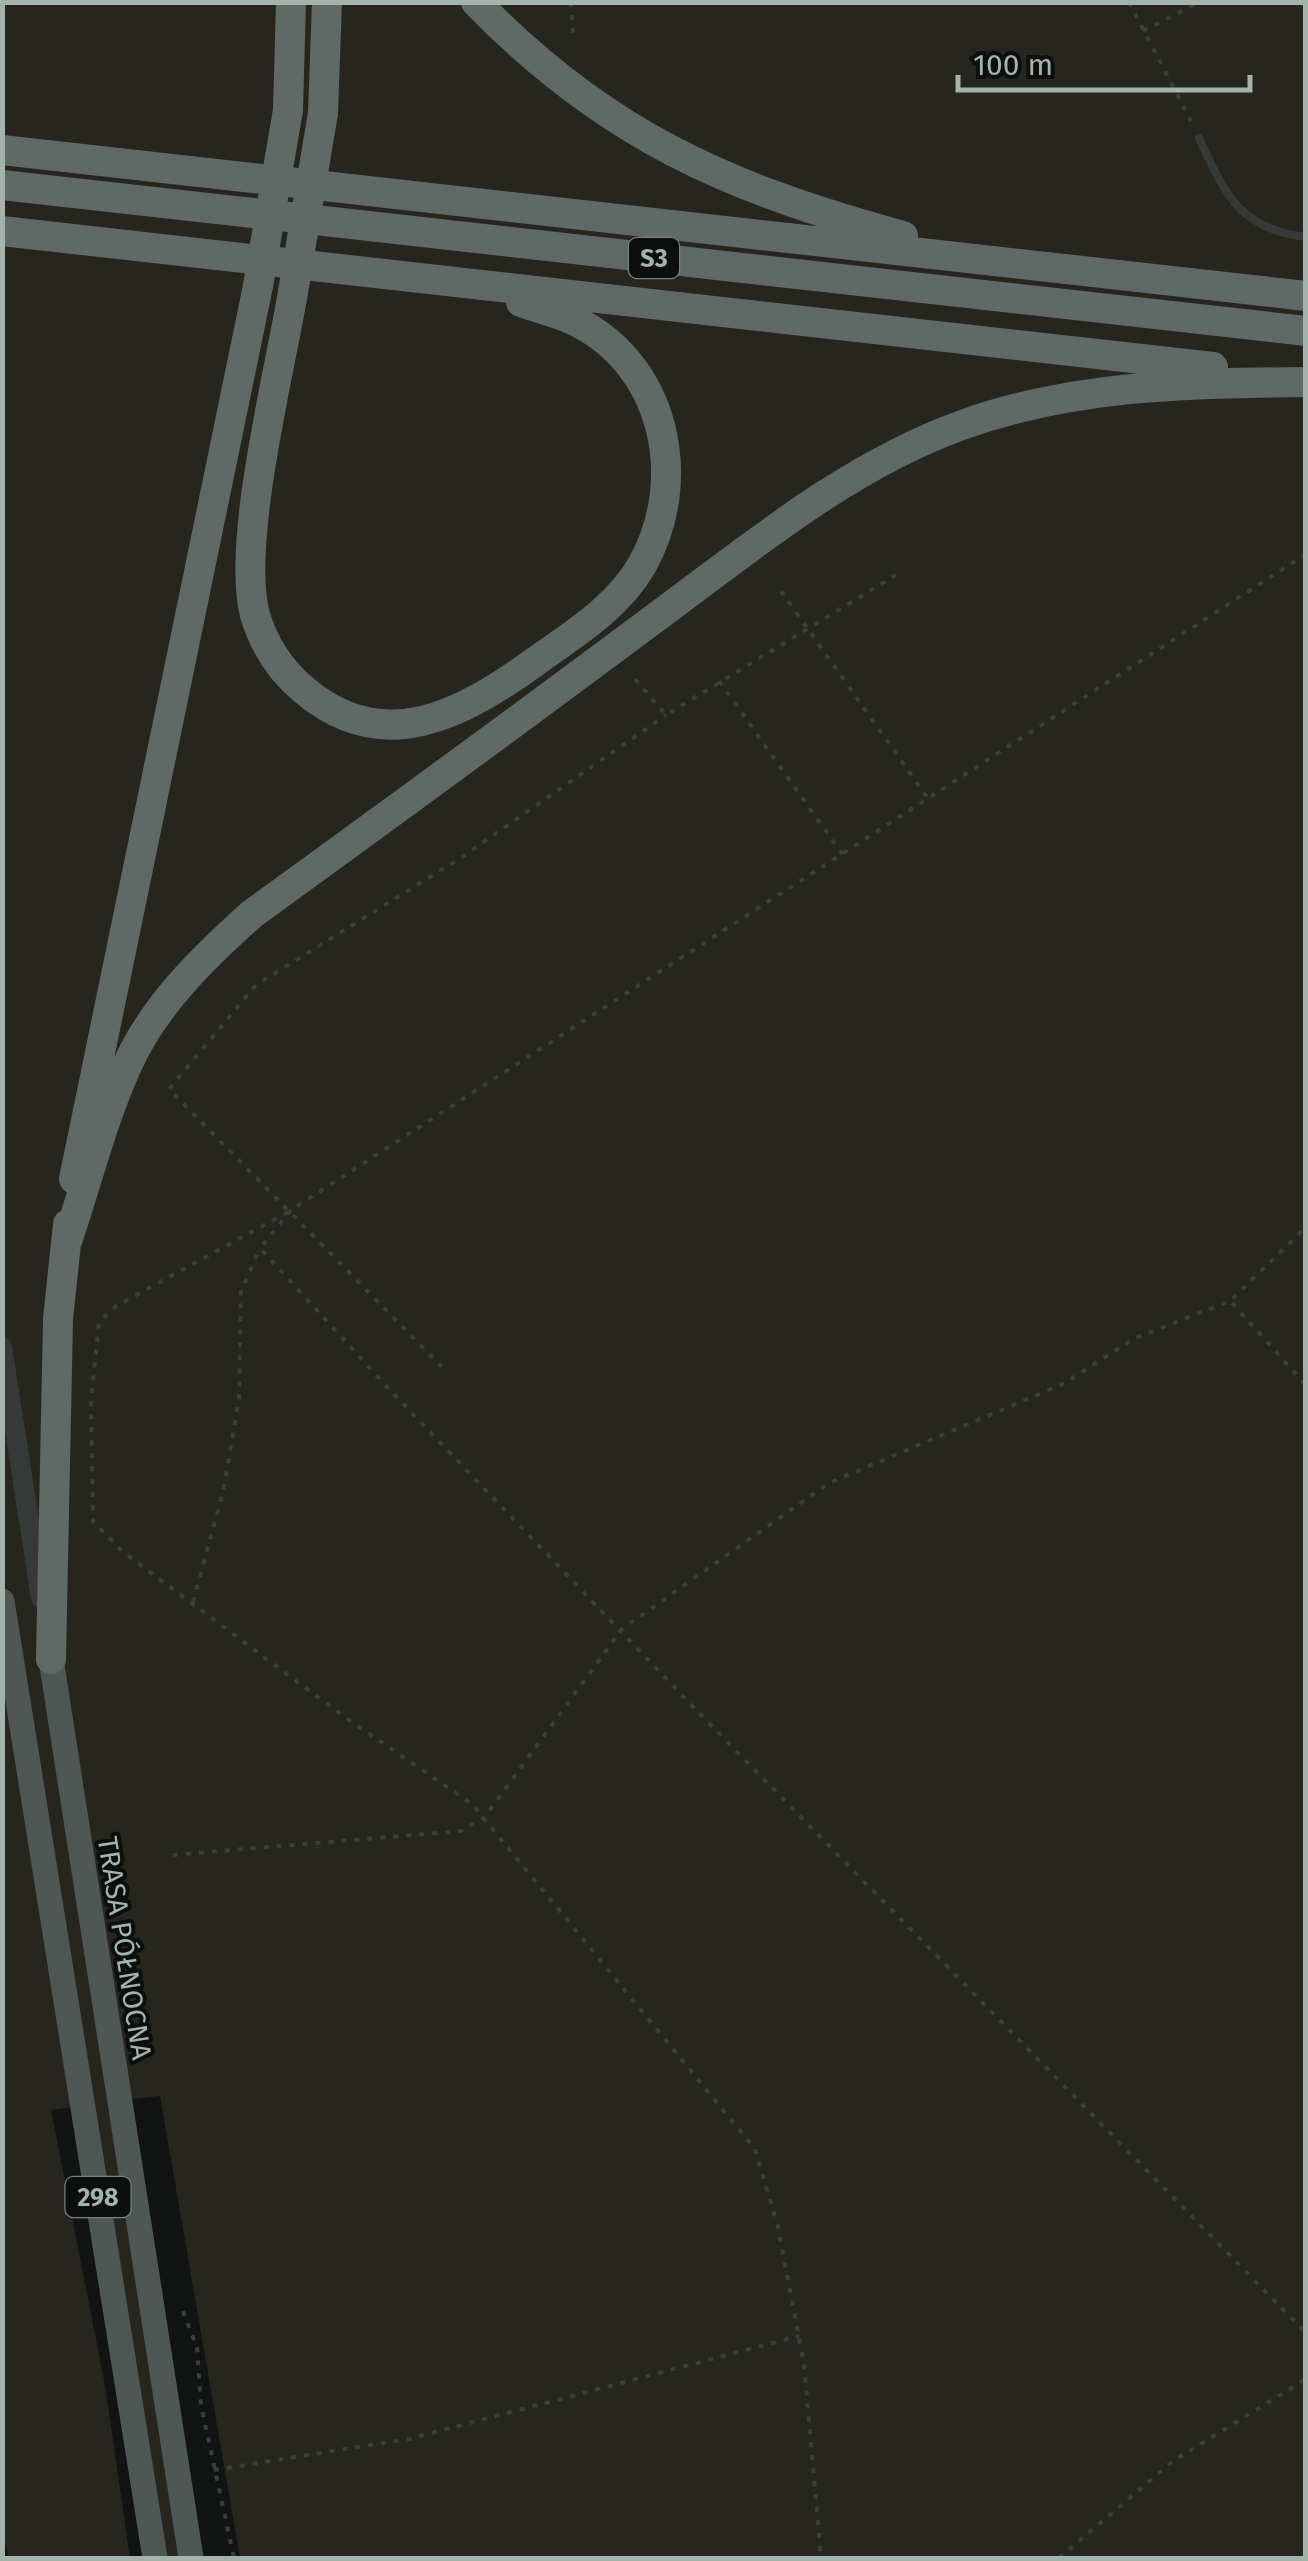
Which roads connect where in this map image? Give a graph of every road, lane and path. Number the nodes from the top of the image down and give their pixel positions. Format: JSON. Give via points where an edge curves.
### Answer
{"nodes":[{"id":1,"x":291,"y":2,"type":"edge"},
{"id":2,"x":327,"y":2,"type":"edge"},
{"id":3,"x":476,"y":2,"type":"edge"},
{"id":4,"x":571,"y":2,"type":"edge"},
{"id":5,"x":1129,"y":2,"type":"edge"},
{"id":6,"x":1199,"y":2,"type":"edge"},
{"id":7,"x":1143,"y":31,"type":"junction"},
{"id":8,"x":573,"y":35,"type":"dead end"},
{"id":9,"x":1199,"y":138,"type":"joint"},
{"id":10,"x":2,"y":150,"type":"edge"},
{"id":11,"x":2,"y":185,"type":"edge"},
{"id":12,"x":2,"y":231,"type":"edge"},
{"id":13,"x":1306,"y":237,"type":"edge"},
{"id":14,"x":993,"y":261,"type":"junction"},
{"id":15,"x":466,"y":284,"type":"junction"},
{"id":16,"x":1306,"y":296,"type":"edge"},
{"id":17,"x":1306,"y":331,"type":"edge"},
{"id":18,"x":1306,"y":380,"type":"edge"},
{"id":19,"x":1306,"y":554,"type":"edge"},
{"id":20,"x":896,"y":575,"type":"dead end"},
{"id":21,"x":781,"y":592,"type":"dead end"},
{"id":22,"x":806,"y":627,"type":"junction"},
{"id":23,"x":636,"y":679,"type":"dead end"},
{"id":24,"x":719,"y":681,"type":"junction"},
{"id":25,"x":666,"y":715,"type":"junction"},
{"id":26,"x":928,"y":800,"type":"junction"},
{"id":27,"x":843,"y":856,"type":"junction"},
{"id":28,"x":291,"y":1210,"type":"junction"},
{"id":29,"x":1306,"y":1227,"type":"edge"},
{"id":30,"x":66,"y":1244,"type":"junction"},
{"id":31,"x":260,"y":1248,"type":"junction"},
{"id":32,"x":1230,"y":1301,"type":"junction"},
{"id":33,"x":2,"y":1347,"type":"edge"},
{"id":34,"x":442,"y":1368,"type":"dead end"},
{"id":35,"x":1306,"y":1385,"type":"edge"},
{"id":36,"x":2,"y":1601,"type":"edge"},
{"id":37,"x":193,"y":1602,"type":"junction"},
{"id":38,"x":622,"y":1628,"type":"junction"},
{"id":39,"x":51,"y":1659,"type":"junction"},
{"id":40,"x":484,"y":1818,"type":"junction"},
{"id":41,"x":172,"y":1855,"type":"dead end"},
{"id":42,"x":183,"y":2311,"type":"dead end"},
{"id":43,"x":1306,"y":2333,"type":"edge"},
{"id":44,"x":799,"y":2336,"type":"junction"},
{"id":45,"x":1306,"y":2379,"type":"edge"},
{"id":46,"x":214,"y":2470,"type":"junction"},
{"id":47,"x":154,"y":2558,"type":"edge"},
{"id":48,"x":191,"y":2558,"type":"edge"},
{"id":49,"x":234,"y":2558,"type":"edge"},
{"id":50,"x":821,"y":2558,"type":"edge"},
{"id":51,"x":1059,"y":2558,"type":"edge"}],
"edges":[{"from":1,"to":30,"type":"highway","bridge":true,"via":[[288,110],[258,286],[77,1151]]},
{"from":2,"to":15,"type":"highway","bridge":true,"via":[[323,113],[249,581],[256,616],[285,674],[322,706],[357,722],[418,723],[497,689],[601,614],[640,568],[662,521],[669,478],[664,436],[632,368],[572,320]]},
{"from":3,"to":14,"type":"highway","via":[[567,87],[652,144],[792,206]]},
{"from":4,"to":8,"type":"path"},
{"from":5,"to":7,"type":"path"},
{"from":6,"to":7,"type":"path"},
{"from":7,"to":9,"type":"path"},
{"from":9,"to":13,"type":"lane","via":[[1224,193],[1250,220],[1278,234]]},
{"from":10,"to":14,"type":"highway","number":"S3"},
{"from":11,"to":17,"type":"highway","number":"S3"},
{"from":12,"to":15,"type":"highway"},
{"from":14,"to":16,"type":"highway","number":"S3"},
{"from":15,"to":18,"type":"highway"},
{"from":18,"to":30,"type":"highway","via":[[1184,383],[1038,402],[896,454],[795,515],[252,914],[201,960],[126,1066]]},
{"from":19,"to":26,"type":"path"},
{"from":20,"to":22,"type":"path"},
{"from":21,"to":22,"type":"path"},
{"from":22,"to":24,"type":"path"},
{"from":22,"to":26,"type":"path"},
{"from":23,"to":25,"type":"path"},
{"from":24,"to":25,"type":"path"},
{"from":24,"to":27,"type":"path"},
{"from":25,"to":28,"type":"path","via":[[458,858],[256,985],[170,1089]]},
{"from":26,"to":27,"type":"path"},
{"from":27,"to":28,"type":"path"},
{"from":28,"to":31,"type":"path"},
{"from":28,"to":34,"type":"path"},
{"from":28,"to":37,"type":"path","via":[[116,1306],[99,1322],[91,1401],[93,1521]]},
{"from":29,"to":32,"type":"path"},
{"from":30,"to":39,"type":"highway","via":[[53,1448]]},
{"from":31,"to":37,"type":"path","via":[[241,1292],[239,1400]]},
{"from":31,"to":38,"type":"path"},
{"from":32,"to":35,"type":"path"},
{"from":32,"to":38,"type":"path","via":[[1133,1340],[1065,1384],[829,1483]]},
{"from":33,"to":39,"type":"street","name":"TRASA PÓŁNOCNA"},
{"from":36,"to":47,"type":"main road","number":"298"},
{"from":37,"to":40,"type":"path"},
{"from":38,"to":40,"type":"path"},
{"from":38,"to":43,"type":"path"},
{"from":39,"to":48,"type":"main road","name":"TRASA PÓŁNOCNA","number":"298"},
{"from":40,"to":41,"type":"path","via":[[461,1831],[428,1836]]},
{"from":40,"to":44,"type":"path","via":[[754,2150],[778,2227]]},
{"from":42,"to":46,"type":"path","via":[[197,2348]]},
{"from":44,"to":46,"type":"path","via":[[409,2439]]},
{"from":44,"to":50,"type":"path"},
{"from":45,"to":51,"type":"path","via":[[1173,2461]]},
{"from":46,"to":49,"type":"path"}]}
